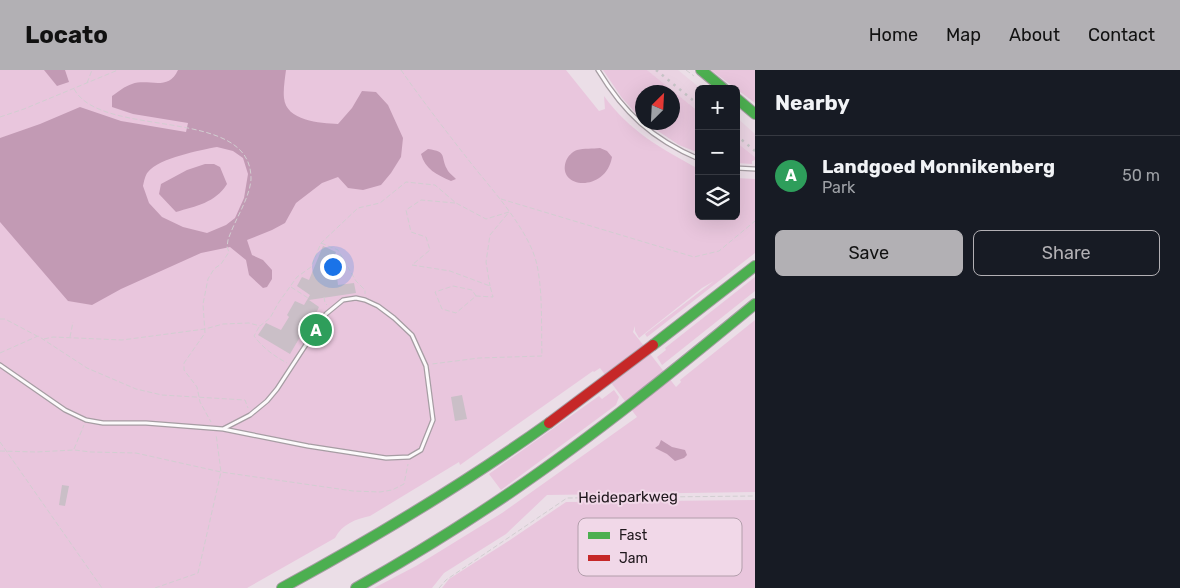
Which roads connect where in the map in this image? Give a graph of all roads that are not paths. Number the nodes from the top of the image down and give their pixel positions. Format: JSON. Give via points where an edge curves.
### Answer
{"nodes":[{"id":1,"x":598,"y":70,"type":"edge"},
{"id":2,"x":701,"y":70,"type":"edge"},
{"id":3,"x":719,"y":85,"type":"edge"},
{"id":4,"x":740,"y":101,"type":"edge"},
{"id":5,"x":755,"y":114,"type":"edge"},
{"id":6,"x":695,"y":157,"type":"edge"},
{"id":7,"x":740,"y":168,"type":"edge"},
{"id":8,"x":755,"y":169,"type":"edge"},
{"id":9,"x":755,"y":266,"type":"edge"},
{"id":10,"x":755,"y":304,"type":"edge"},
{"id":11,"x":0,"y":365,"type":"edge"},
{"id":12,"x":223,"y":429,"type":"junction"},
{"id":13,"x":282,"y":588,"type":"edge"},
{"id":14,"x":356,"y":588,"type":"edge"}],
"edges":[{"from":1,"to":6,"type":"lane","via":[[620,104],[643,127]]},
{"from":2,"to":3,"type":"main road"},
{"from":4,"to":5,"type":"main road"},
{"from":7,"to":8,"type":"lane"},
{"from":9,"to":13,"type":"main road","via":[[607,381],[450,491]]},
{"from":10,"to":14,"type":"main road","via":[[628,408],[542,470],[473,518]]},
{"from":11,"to":12,"type":"lane","via":[[65,410],[86,420]]},
{"from":12,"to":12,"type":"lane","via":[[250,415],[267,401],[326,314],[343,300],[365,300],[394,318],[412,335],[426,366],[433,420],[421,450],[410,457],[386,458]]}]}
